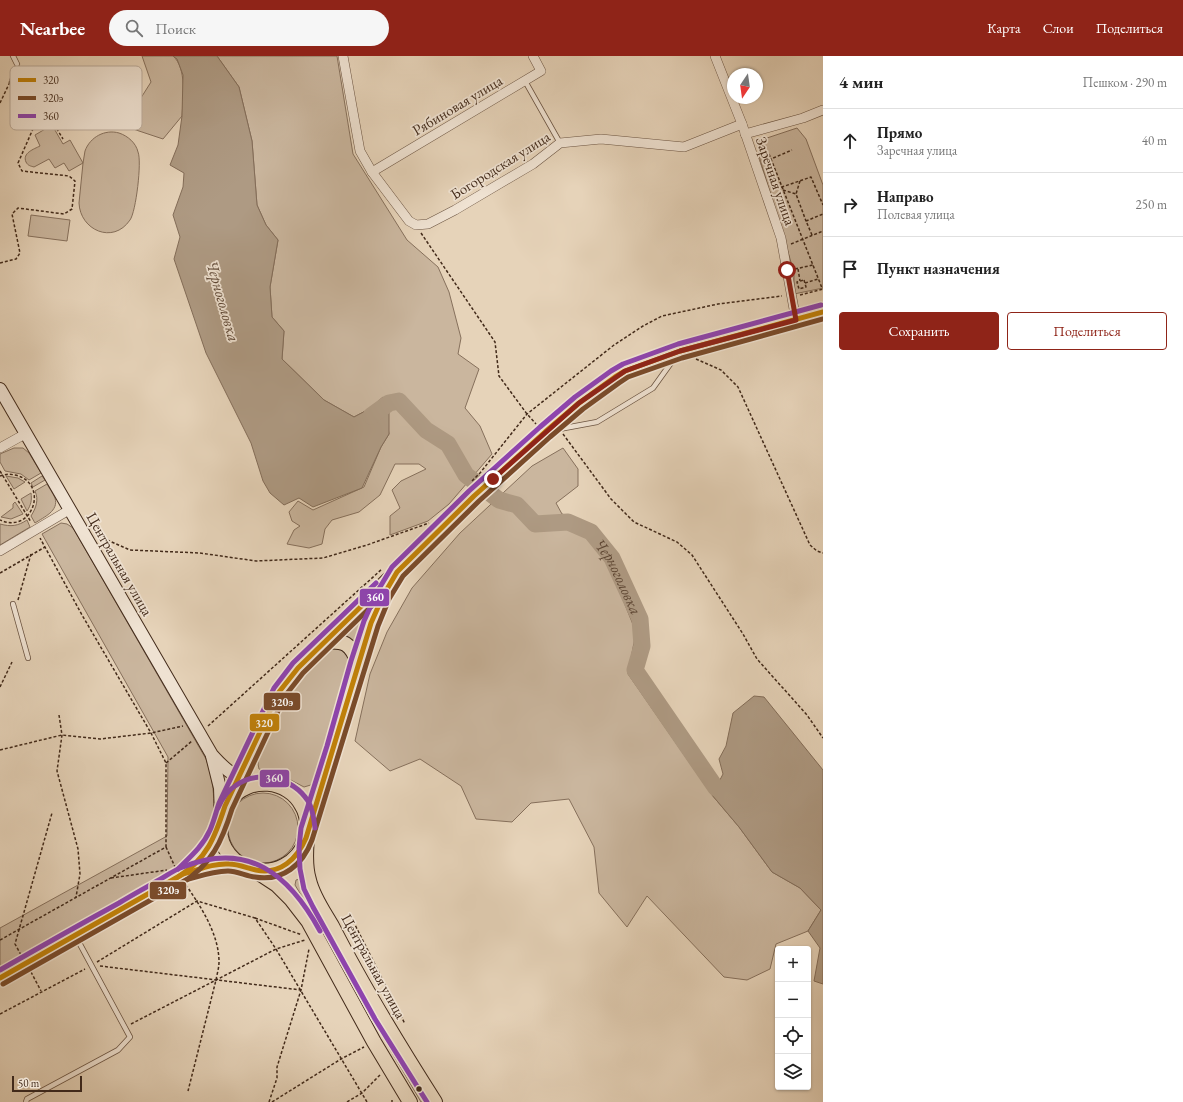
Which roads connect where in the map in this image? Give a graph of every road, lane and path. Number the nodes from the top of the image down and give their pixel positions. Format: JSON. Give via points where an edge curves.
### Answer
{"nodes":[{"id":1,"x":343,"y":56,"type":"edge"},
{"id":2,"x":533,"y":56,"type":"edge"},
{"id":3,"x":715,"y":56,"type":"edge"},
{"id":4,"x":10,"y":81,"type":"edge"},
{"id":5,"x":525,"y":81,"type":"junction"},
{"id":6,"x":1,"y":99,"type":"edge"},
{"id":7,"x":0,"y":103,"type":"edge"},
{"id":8,"x":823,"y":110,"type":"edge"},
{"id":9,"x":742,"y":124,"type":"junction"},
{"id":10,"x":32,"y":130,"type":"edge"},
{"id":11,"x":58,"y":130,"type":"edge"},
{"id":12,"x":745,"y":134,"type":"junction"},
{"id":13,"x":63,"y":139,"type":"dead end"},
{"id":14,"x":560,"y":143,"type":"junction"},
{"id":15,"x":792,"y":150,"type":"dead end"},
{"id":16,"x":769,"y":154,"type":"dead end"},
{"id":17,"x":771,"y":159,"type":"junction"},
{"id":18,"x":756,"y":165,"type":"junction"},
{"id":19,"x":372,"y":172,"type":"junction"},
{"id":20,"x":761,"y":179,"type":"junction"},
{"id":21,"x":800,"y":181,"type":"junction"},
{"id":22,"x":783,"y":188,"type":"junction"},
{"id":23,"x":796,"y":194,"type":"junction"},
{"id":24,"x":823,"y":205,"type":"edge"},
{"id":25,"x":823,"y":214,"type":"edge"},
{"id":26,"x":806,"y":221,"type":"junction"},
{"id":27,"x":416,"y":225,"type":"junction"},
{"id":28,"x":823,"y":231,"type":"edge"},
{"id":29,"x":812,"y":236,"type":"junction"},
{"id":30,"x":802,"y":239,"type":"junction"},
{"id":31,"x":782,"y":247,"type":"junction"},
{"id":32,"x":0,"y":262,"type":"edge"},
{"id":33,"x":813,"y":265,"type":"junction"},
{"id":34,"x":798,"y":268,"type":"junction"},
{"id":35,"x":787,"y":270,"type":"junction"},
{"id":36,"x":818,"y":279,"type":"junction"},
{"id":37,"x":800,"y":281,"type":"junction"},
{"id":38,"x":805,"y":283,"type":"junction"},
{"id":39,"x":802,"y":288,"type":"junction"},
{"id":40,"x":822,"y":289,"type":"dead end"},
{"id":41,"x":804,"y":295,"type":"dead end"},
{"id":42,"x":823,"y":312,"type":"edge"},
{"id":43,"x":796,"y":320,"type":"junction"},
{"id":44,"x":680,"y":351,"type":"junction"},
{"id":45,"x":0,"y":389,"type":"edge"},
{"id":46,"x":560,"y":429,"type":"junction"},
{"id":47,"x":544,"y":432,"type":"junction"},
{"id":48,"x":25,"y":434,"type":"junction"},
{"id":49,"x":0,"y":448,"type":"edge"},
{"id":50,"x":0,"y":471,"type":"edge"},
{"id":51,"x":1,"y":475,"type":"edge"},
{"id":52,"x":69,"y":510,"type":"junction"},
{"id":53,"x":28,"y":516,"type":"junction"},
{"id":54,"x":0,"y":520,"type":"edge"},
{"id":55,"x":431,"y":523,"type":"dead end"},
{"id":56,"x":35,"y":530,"type":"junction"},
{"id":57,"x":92,"y":534,"type":"dead end"},
{"id":58,"x":44,"y":547,"type":"junction"},
{"id":59,"x":0,"y":551,"type":"edge"},
{"id":60,"x":823,"y":553,"type":"edge"},
{"id":61,"x":31,"y":554,"type":"dead end"},
{"id":62,"x":0,"y":572,"type":"edge"},
{"id":63,"x":397,"y":572,"type":"junction"},
{"id":64,"x":13,"y":604,"type":"dead end"},
{"id":65,"x":15,"y":612,"type":"junction"},
{"id":66,"x":324,"y":642,"type":"junction"},
{"id":67,"x":28,"y":658,"type":"dead end"},
{"id":68,"x":12,"y":662,"type":"dead end"},
{"id":69,"x":358,"y":663,"type":"junction"},
{"id":70,"x":0,"y":687,"type":"edge"},
{"id":71,"x":59,"y":715,"type":"dead end"},
{"id":72,"x":193,"y":723,"type":"junction"},
{"id":73,"x":151,"y":733,"type":"junction"},
{"id":74,"x":62,"y":735,"type":"junction"},
{"id":75,"x":823,"y":738,"type":"edge"},
{"id":76,"x":0,"y":750,"type":"edge"},
{"id":77,"x":212,"y":755,"type":"junction"},
{"id":78,"x":239,"y":778,"type":"junction"},
{"id":79,"x":261,"y":783,"type":"junction"},
{"id":80,"x":52,"y":813,"type":"dead end"},
{"id":81,"x":222,"y":816,"type":"junction"},
{"id":82,"x":307,"y":834,"type":"junction"},
{"id":83,"x":166,"y":847,"type":"junction"},
{"id":84,"x":248,"y":868,"type":"junction"},
{"id":85,"x":169,"y":870,"type":"dead end"},
{"id":86,"x":182,"y":876,"type":"junction"},
{"id":87,"x":110,"y":878,"type":"junction"},
{"id":88,"x":76,"y":898,"type":"junction"},
{"id":89,"x":197,"y":901,"type":"junction"},
{"id":90,"x":351,"y":917,"type":"dead end"},
{"id":91,"x":255,"y":918,"type":"junction"},
{"id":92,"x":19,"y":929,"type":"junction"},
{"id":93,"x":75,"y":935,"type":"junction"},
{"id":94,"x":304,"y":936,"type":"dead end"},
{"id":95,"x":311,"y":938,"type":"dead end"},
{"id":96,"x":0,"y":940,"type":"edge"},
{"id":97,"x":310,"y":946,"type":"dead end"},
{"id":98,"x":276,"y":949,"type":"junction"},
{"id":99,"x":26,"y":964,"type":"junction"},
{"id":100,"x":91,"y":965,"type":"junction"},
{"id":101,"x":0,"y":978,"type":"edge"},
{"id":102,"x":216,"y":980,"type":"junction"},
{"id":103,"x":301,"y":990,"type":"junction"},
{"id":104,"x":42,"y":992,"type":"junction"},
{"id":105,"x":0,"y":1014,"type":"edge"},
{"id":106,"x":405,"y":1024,"type":"dead end"},
{"id":107,"x":126,"y":1027,"type":"junction"},
{"id":108,"x":366,"y":1046,"type":"dead end"},
{"id":109,"x":341,"y":1059,"type":"junction"},
{"id":110,"x":383,"y":1072,"type":"dead end"},
{"id":111,"x":188,"y":1091,"type":"dead end"},
{"id":112,"x":362,"y":1093,"type":"junction"},
{"id":113,"x":26,"y":1102,"type":"edge"},
{"id":114,"x":269,"y":1102,"type":"edge"},
{"id":115,"x":272,"y":1102,"type":"edge"},
{"id":116,"x":347,"y":1102,"type":"edge"},
{"id":117,"x":367,"y":1102,"type":"edge"},
{"id":118,"x":410,"y":1102,"type":"edge"},
{"id":119,"x":435,"y":1102,"type":"edge"}],
"edges":[{"from":1,"to":19,"type":"street","via":[[360,151]]},
{"from":2,"to":5,"type":"street","name":"Рябиновая улица","via":[[541,72]]},
{"from":3,"to":9,"type":"street","name":"Заречная улица"},
{"from":4,"to":6,"type":"path"},
{"from":5,"to":14,"type":"lane"},
{"from":5,"to":19,"type":"street","name":"Рябиновая улица"},
{"from":6,"to":7,"type":"path"},
{"from":8,"to":12,"type":"street"},
{"from":9,"to":12,"type":"street","name":"Заречная улица"},
{"from":9,"to":14,"type":"street","name":"Богородская улица","via":[[684,147],[601,139]]},
{"from":10,"to":32,"type":"path","via":[[18,163],[22,171],[68,176],[75,182],[72,209],[64,214],[18,208],[12,214],[20,253],[16,259]]},
{"from":11,"to":13,"type":"path"},
{"from":12,"to":18,"type":"street","name":"Заречная улица"},
{"from":14,"to":27,"type":"street","name":"Богородская улица","via":[[533,164],[455,210],[428,224]]},
{"from":15,"to":17,"type":"path"},
{"from":16,"to":17,"type":"path"},
{"from":17,"to":18,"type":"path"},
{"from":17,"to":22,"type":"path"},
{"from":18,"to":20,"type":"street","name":"Заречная улица"},
{"from":19,"to":27,"type":"street","via":[[409,221]]},
{"from":20,"to":22,"type":"path"},
{"from":20,"to":31,"type":"street","name":"Заречная улица"},
{"from":21,"to":22,"type":"path"},
{"from":21,"to":23,"type":"path"},
{"from":21,"to":24,"type":"path","via":[[810,177]]},
{"from":22,"to":23,"type":"path"},
{"from":22,"to":30,"type":"path"},
{"from":23,"to":26,"type":"path"},
{"from":25,"to":26,"type":"path"},
{"from":26,"to":29,"type":"path"},
{"from":27,"to":47,"type":"path","via":[[496,342],[499,376]]},
{"from":28,"to":29,"type":"path"},
{"from":29,"to":30,"type":"path"},
{"from":30,"to":31,"type":"path"},
{"from":30,"to":33,"type":"path"},
{"from":31,"to":35,"type":"street","name":"Заречная улица"},
{"from":33,"to":34,"type":"path"},
{"from":33,"to":36,"type":"path"},
{"from":34,"to":35,"type":"path"},
{"from":34,"to":37,"type":"path"},
{"from":35,"to":43,"type":"street","name":"Заречная улица"},
{"from":36,"to":38,"type":"path"},
{"from":36,"to":40,"type":"path"},
{"from":37,"to":38,"type":"path","via":[[804,280]]},
{"from":37,"to":39,"type":"path","via":[[797,282],[799,289]]},
{"from":38,"to":39,"type":"path","via":[[806,287]]},
{"from":39,"to":41,"type":"path"},
{"from":42,"to":43,"type":"main road"},
{"from":43,"to":44,"type":"main road"},
{"from":44,"to":46,"type":"lane","via":[[653,388],[597,422]]},
{"from":44,"to":47,"type":"main road","via":[[622,373],[579,403]]},
{"from":44,"to":60,"type":"path","via":[[720,370],[738,387],[810,546]]},
{"from":45,"to":48,"type":"street","name":"Центральная улица"},
{"from":46,"to":47,"type":"lane"},
{"from":46,"to":75,"type":"path","via":[[611,499],[634,522],[678,542],[692,555],[757,659],[807,715]]},
{"from":47,"to":63,"type":"main road"},
{"from":48,"to":49,"type":"street"},
{"from":48,"to":52,"type":"street","name":"Центральная улица"},
{"from":50,"to":51,"type":"path"},
{"from":51,"to":53,"type":"path"},
{"from":51,"to":53,"type":"path","via":[[11,474],[29,482],[35,495]]},
{"from":52,"to":56,"type":"street"},
{"from":52,"to":72,"type":"street","name":"Центральная улица"},
{"from":53,"to":54,"type":"path","via":[[11,523]]},
{"from":53,"to":56,"type":"path"},
{"from":55,"to":57,"type":"path","via":[[323,558],[256,561],[200,553],[130,550]]},
{"from":56,"to":58,"type":"path"},
{"from":56,"to":59,"type":"street"},
{"from":58,"to":62,"type":"path"},
{"from":58,"to":73,"type":"path"},
{"from":61,"to":65,"type":"path"},
{"from":63,"to":66,"type":"main road"},
{"from":63,"to":69,"type":"main road","via":[[371,622]]},
{"from":64,"to":65,"type":"lane"},
{"from":65,"to":67,"type":"lane"},
{"from":66,"to":69,"type":"main road","via":[[337,641],[346,644],[354,652]]},
{"from":66,"to":78,"type":"main road","via":[[279,692]]},
{"from":68,"to":70,"type":"path"},
{"from":69,"to":82,"type":"main road"},
{"from":71,"to":74,"type":"path"},
{"from":72,"to":73,"type":"path"},
{"from":72,"to":77,"type":"street","name":"Центральная улица"},
{"from":73,"to":74,"type":"path","via":[[100,739]]},
{"from":73,"to":83,"type":"path","via":[[166,763]]},
{"from":74,"to":76,"type":"path"},
{"from":74,"to":88,"type":"path","via":[[57,771],[78,849],[80,874]]},
{"from":77,"to":78,"type":"street","via":[[224,768]]},
{"from":77,"to":81,"type":"street","via":[[220,788]]},
{"from":78,"to":79,"type":"street"},
{"from":78,"to":81,"type":"main road"},
{"from":79,"to":81,"type":"main road","via":[[240,790],[232,798]]},
{"from":79,"to":82,"type":"main road","via":[[285,788],[295,796],[307,817]]},
{"from":80,"to":92,"type":"path"},
{"from":81,"to":84,"type":"main road","via":[[221,835],[224,844],[236,861]]},
{"from":81,"to":86,"type":"street","via":[[203,855]]},
{"from":82,"to":84,"type":"main road","via":[[303,848],[285,865],[262,871]]},
{"from":82,"to":119,"type":"main road","name":"Центральная улица","via":[[306,868],[312,890],[391,1032]]},
{"from":83,"to":86,"type":"path"},
{"from":83,"to":87,"type":"path"},
{"from":84,"to":86,"type":"street","via":[[226,864]]},
{"from":84,"to":118,"type":"main road","via":[[277,885],[308,921]]},
{"from":85,"to":87,"type":"path"},
{"from":86,"to":89,"type":"path"},
{"from":86,"to":93,"type":"street"},
{"from":87,"to":88,"type":"path"},
{"from":88,"to":92,"type":"path"},
{"from":89,"to":91,"type":"path"},
{"from":89,"to":100,"type":"path"},
{"from":89,"to":102,"type":"path","via":[[215,936],[219,963]]},
{"from":90,"to":106,"type":"path"},
{"from":91,"to":94,"type":"path"},
{"from":91,"to":98,"type":"path"},
{"from":92,"to":96,"type":"path"},
{"from":92,"to":99,"type":"path","via":[[15,944]]},
{"from":93,"to":99,"type":"street"},
{"from":93,"to":100,"type":"lane"},
{"from":95,"to":98,"type":"path"},
{"from":97,"to":103,"type":"path"},
{"from":98,"to":102,"type":"path"},
{"from":98,"to":103,"type":"path"},
{"from":99,"to":101,"type":"street"},
{"from":99,"to":104,"type":"path"},
{"from":100,"to":102,"type":"path"},
{"from":100,"to":104,"type":"path"},
{"from":100,"to":107,"type":"lane"},
{"from":102,"to":103,"type":"path"},
{"from":102,"to":107,"type":"path"},
{"from":102,"to":111,"type":"path"},
{"from":103,"to":109,"type":"path"},
{"from":103,"to":114,"type":"path"},
{"from":104,"to":105,"type":"path"},
{"from":107,"to":113,"type":"lane","via":[[130,1037],[118,1050],[27,1099]]},
{"from":108,"to":109,"type":"path"},
{"from":109,"to":112,"type":"path"},
{"from":109,"to":115,"type":"path"},
{"from":110,"to":112,"type":"path"},
{"from":112,"to":116,"type":"path"},
{"from":112,"to":117,"type":"path"}]}
